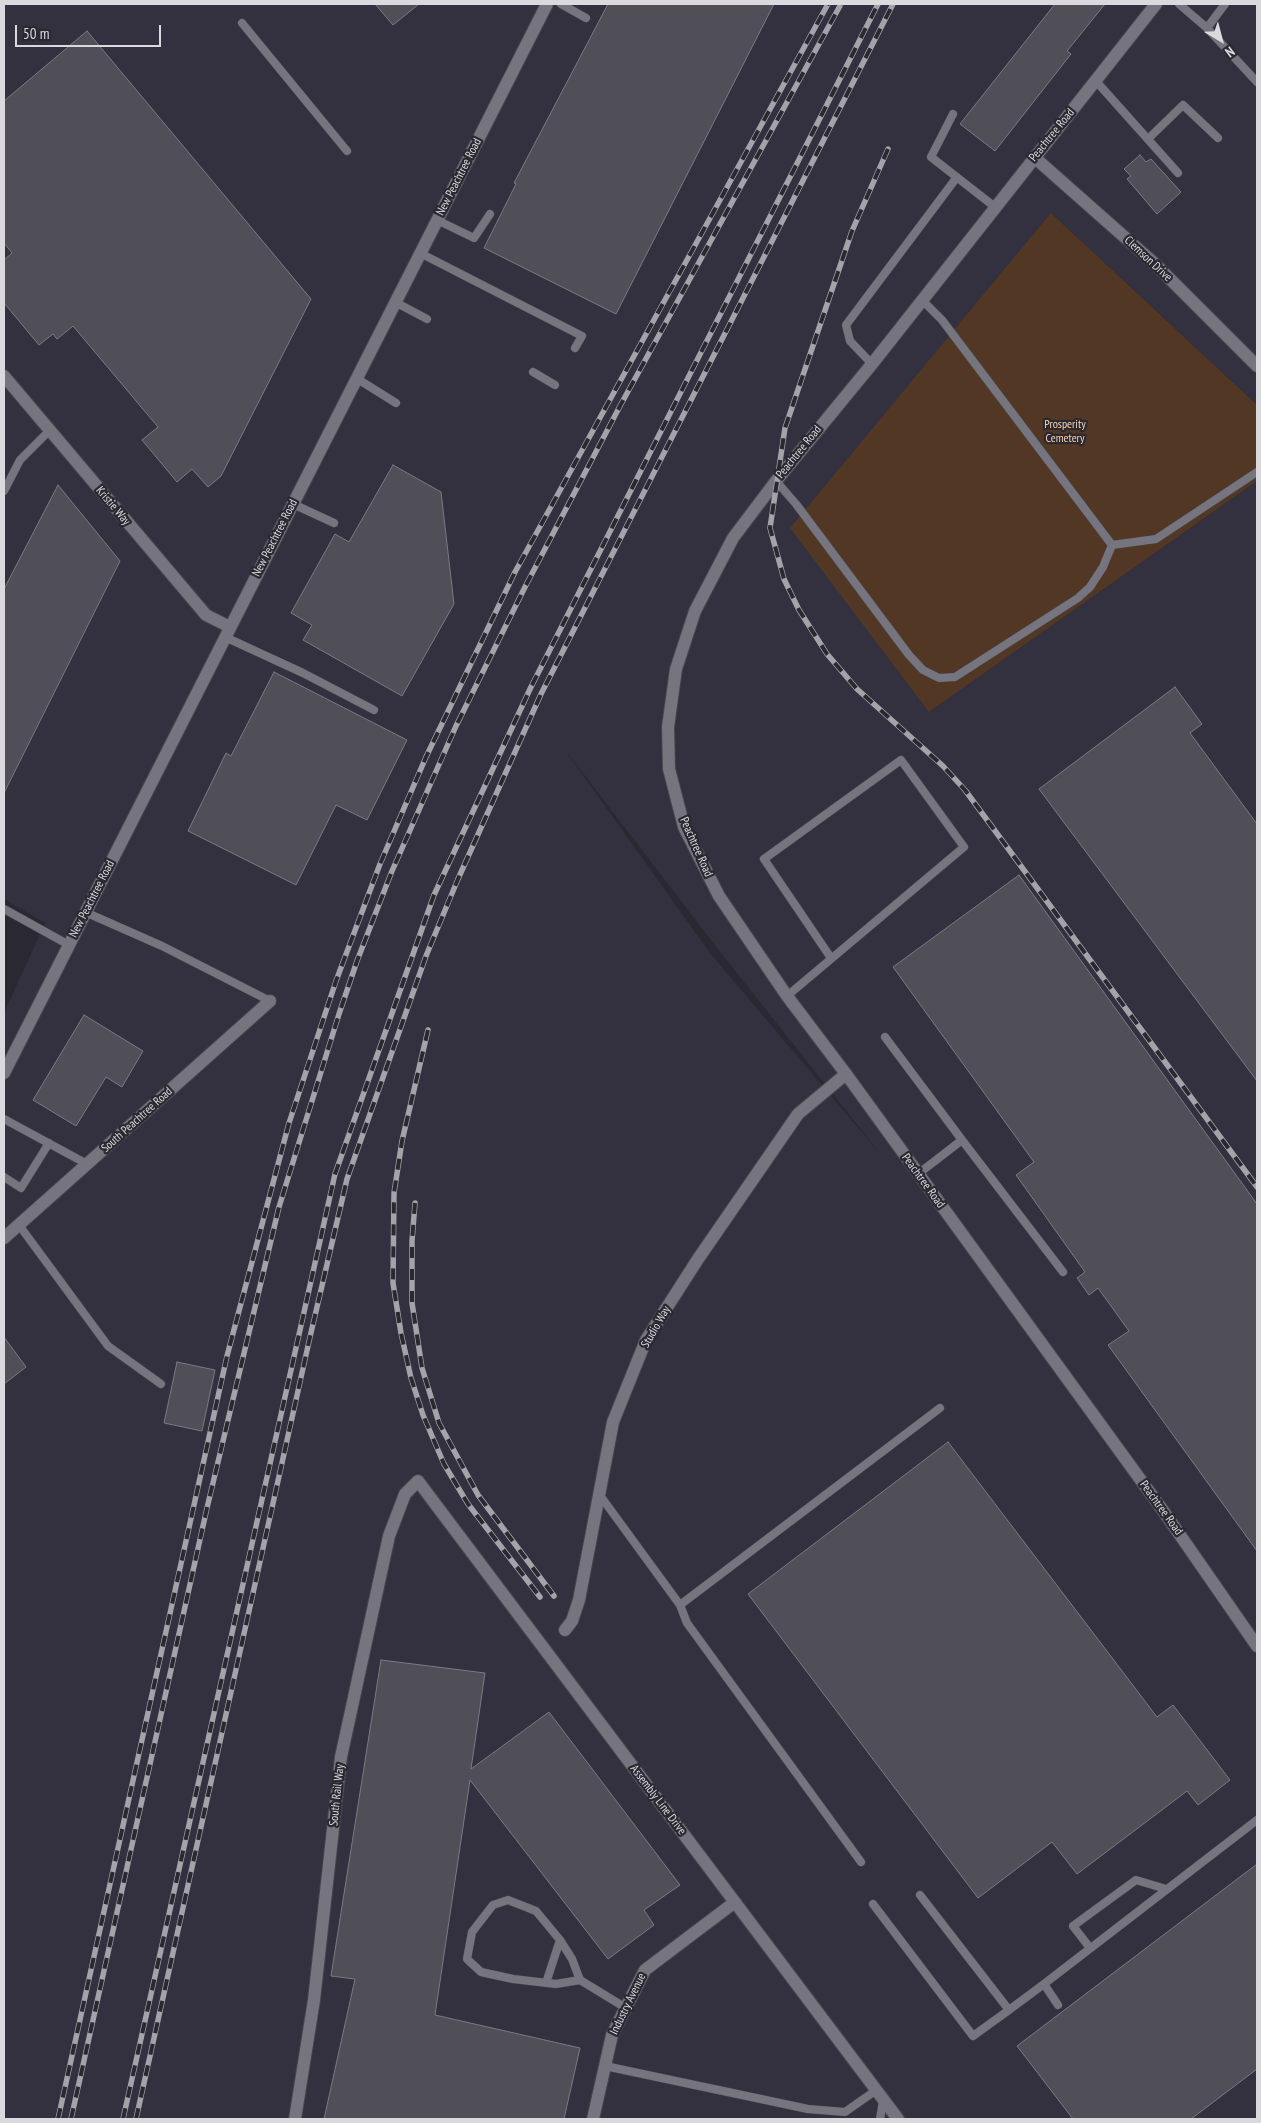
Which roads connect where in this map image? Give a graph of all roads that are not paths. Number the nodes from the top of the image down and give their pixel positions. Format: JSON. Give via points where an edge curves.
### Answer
{"nodes":[{"id":1,"x":547,"y":4,"type":"edge"},
{"id":2,"x":561,"y":4,"type":"edge"},
{"id":3,"x":1156,"y":4,"type":"edge"},
{"id":4,"x":1179,"y":4,"type":"edge"},
{"id":5,"x":1225,"y":4,"type":"edge"},
{"id":6,"x":586,"y":18,"type":"dead end"},
{"id":7,"x":242,"y":23,"type":"dead end"},
{"id":8,"x":1207,"y":28,"type":"junction"},
{"id":9,"x":1095,"y":80,"type":"junction"},
{"id":10,"x":1257,"y":82,"type":"edge"},
{"id":11,"x":953,"y":114,"type":"dead end"},
{"id":12,"x":1218,"y":138,"type":"dead end"},
{"id":13,"x":1148,"y":139,"type":"junction"},
{"id":14,"x":347,"y":150,"type":"dead end"},
{"id":15,"x":1034,"y":157,"type":"junction"},
{"id":16,"x":1178,"y":173,"type":"dead end"},
{"id":17,"x":957,"y":177,"type":"junction"},
{"id":18,"x":995,"y":207,"type":"junction"},
{"id":19,"x":490,"y":214,"type":"dead end"},
{"id":20,"x":437,"y":220,"type":"junction"},
{"id":21,"x":420,"y":253,"type":"junction"},
{"id":22,"x":922,"y":300,"type":"junction"},
{"id":23,"x":395,"y":302,"type":"junction"},
{"id":24,"x":427,"y":319,"type":"dead end"},
{"id":25,"x":575,"y":348,"type":"dead end"},
{"id":26,"x":872,"y":364,"type":"junction"},
{"id":27,"x":1257,"y":366,"type":"edge"},
{"id":28,"x":533,"y":372,"type":"dead end"},
{"id":29,"x":4,"y":376,"type":"edge"},
{"id":30,"x":356,"y":378,"type":"junction"},
{"id":31,"x":555,"y":385,"type":"dead end"},
{"id":32,"x":396,"y":403,"type":"dead end"},
{"id":33,"x":50,"y":430,"type":"junction"},
{"id":34,"x":1257,"y":472,"type":"edge"},
{"id":35,"x":776,"y":481,"type":"junction"},
{"id":36,"x":4,"y":491,"type":"edge"},
{"id":37,"x":293,"y":504,"type":"junction"},
{"id":38,"x":334,"y":523,"type":"dead end"},
{"id":39,"x":1112,"y":546,"type":"junction"},
{"id":40,"x":227,"y":632,"type":"junction"},
{"id":41,"x":374,"y":710,"type":"dead end"},
{"id":42,"x":4,"y":910,"type":"edge"},
{"id":43,"x":85,"y":912,"type":"junction"},
{"id":44,"x":69,"y":945,"type":"junction"},
{"id":45,"x":831,"y":958,"type":"junction"},
{"id":46,"x":787,"y":996,"type":"junction"},
{"id":47,"x":270,"y":1001,"type":"joint"},
{"id":48,"x":885,"y":1037,"type":"dead end"},
{"id":49,"x":4,"y":1073,"type":"edge"},
{"id":50,"x":846,"y":1074,"type":"junction"},
{"id":51,"x":4,"y":1119,"type":"edge"},
{"id":52,"x":962,"y":1140,"type":"junction"},
{"id":53,"x":49,"y":1143,"type":"junction"},
{"id":54,"x":87,"y":1164,"type":"junction"},
{"id":55,"x":918,"y":1174,"type":"junction"},
{"id":56,"x":4,"y":1178,"type":"edge"},
{"id":57,"x":19,"y":1225,"type":"junction"},
{"id":58,"x":4,"y":1238,"type":"edge"},
{"id":59,"x":1063,"y":1272,"type":"dead end"},
{"id":60,"x":161,"y":1384,"type":"dead end"},
{"id":61,"x":940,"y":1408,"type":"dead end"},
{"id":62,"x":418,"y":1481,"type":"joint"},
{"id":63,"x":599,"y":1494,"type":"junction"},
{"id":64,"x":680,"y":1605,"type":"junction"},
{"id":65,"x":565,"y":1630,"type":"dead end"},
{"id":66,"x":1257,"y":1646,"type":"edge"},
{"id":67,"x":1257,"y":1820,"type":"edge"},
{"id":68,"x":861,"y":1862,"type":"dead end"},
{"id":69,"x":1166,"y":1889,"type":"junction"},
{"id":70,"x":920,"y":1895,"type":"dead end"},
{"id":71,"x":735,"y":1902,"type":"junction"},
{"id":72,"x":873,"y":1904,"type":"dead end"},
{"id":73,"x":560,"y":1940,"type":"junction"},
{"id":74,"x":1090,"y":1948,"type":"junction"},
{"id":75,"x":580,"y":1980,"type":"junction"},
{"id":76,"x":546,"y":1983,"type":"junction"},
{"id":77,"x":1044,"y":1984,"type":"junction"},
{"id":78,"x":1058,"y":2005,"type":"dead end"},
{"id":79,"x":626,"y":2008,"type":"junction"},
{"id":80,"x":1009,"y":2010,"type":"junction"},
{"id":81,"x":605,"y":2066,"type":"junction"},
{"id":82,"x":875,"y":2091,"type":"junction"},
{"id":83,"x":883,"y":2101,"type":"junction"},
{"id":84,"x":295,"y":2119,"type":"edge"},
{"id":85,"x":593,"y":2119,"type":"edge"},
{"id":86,"x":880,"y":2119,"type":"edge"},
{"id":87,"x":898,"y":2119,"type":"edge"}],
"edges":[{"from":1,"to":20,"type":"street","name":"New Peachtree Road"},
{"from":2,"to":6,"type":"lane"},
{"from":3,"to":9,"type":"street","name":"Peachtree Road"},
{"from":4,"to":8,"type":"lane"},
{"from":5,"to":8,"type":"lane"},
{"from":7,"to":14,"type":"lane"},
{"from":8,"to":10,"type":"lane"},
{"from":9,"to":13,"type":"lane"},
{"from":9,"to":15,"type":"street","name":"Peachtree Road"},
{"from":11,"to":17,"type":"lane","via":[[931,157]]},
{"from":12,"to":13,"type":"lane","via":[[1183,105]]},
{"from":13,"to":16,"type":"lane"},
{"from":15,"to":18,"type":"street","name":"Peachtree Road"},
{"from":15,"to":27,"type":"street","name":"Clemson Drive","via":[[1155,264]]},
{"from":17,"to":18,"type":"lane"},
{"from":17,"to":26,"type":"lane","via":[[846,325],[850,341]]},
{"from":18,"to":22,"type":"street","name":"Peachtree Road"},
{"from":19,"to":20,"type":"lane","via":[[474,238]]},
{"from":20,"to":21,"type":"street","name":"New Peachtree Road"},
{"from":21,"to":23,"type":"street","name":"New Peachtree Road"},
{"from":21,"to":25,"type":"lane","via":[[582,336]]},
{"from":22,"to":26,"type":"street","name":"Peachtree Road"},
{"from":22,"to":39,"type":"lane","via":[[942,320]]},
{"from":23,"to":24,"type":"lane"},
{"from":23,"to":30,"type":"street","name":"New Peachtree Road"},
{"from":26,"to":35,"type":"street","name":"Peachtree Road"},
{"from":28,"to":31,"type":"lane"},
{"from":29,"to":33,"type":"street","name":"Kristie Way"},
{"from":30,"to":32,"type":"lane"},
{"from":30,"to":37,"type":"street","name":"New Peachtree Road"},
{"from":33,"to":36,"type":"lane","via":[[20,460]]},
{"from":33,"to":40,"type":"street","name":"Kristie Way","via":[[206,615]]},
{"from":34,"to":39,"type":"lane","via":[[1156,539]]},
{"from":35,"to":39,"type":"lane","via":[[910,655],[923,670],[938,678],[955,677],[1078,598],[1090,587]]},
{"from":35,"to":46,"type":"street","name":"Peachtree Road","via":[[733,538],[695,611],[676,669],[668,727],[669,769],[684,826],[719,896]]},
{"from":37,"to":38,"type":"lane"},
{"from":37,"to":40,"type":"street","name":"New Peachtree Road"},
{"from":40,"to":41,"type":"lane"},
{"from":40,"to":43,"type":"street","name":"New Peachtree Road"},
{"from":42,"to":44,"type":"lane"},
{"from":43,"to":44,"type":"street","name":"New Peachtree Road"},
{"from":43,"to":47,"type":"lane","via":[[162,946]]},
{"from":44,"to":49,"type":"street","name":"New Peachtree Road"},
{"from":45,"to":45,"type":"lane","via":[[964,847],[901,760],[764,859]]},
{"from":45,"to":46,"type":"lane"},
{"from":46,"to":50,"type":"street","name":"Peachtree Road"},
{"from":47,"to":54,"type":"street","name":"South Peachtree Road"},
{"from":48,"to":52,"type":"lane"},
{"from":50,"to":55,"type":"street","name":"Peachtree Road"},
{"from":50,"to":63,"type":"street","name":"Studio Way","via":[[798,1114],[646,1340],[613,1422]]},
{"from":51,"to":53,"type":"lane"},
{"from":52,"to":55,"type":"lane"},
{"from":52,"to":59,"type":"lane"},
{"from":53,"to":54,"type":"lane"},
{"from":53,"to":56,"type":"lane","via":[[21,1188]]},
{"from":54,"to":57,"type":"street","name":"South Peachtree Road"},
{"from":55,"to":66,"type":"street","name":"Peachtree Road","via":[[1164,1512]]},
{"from":57,"to":58,"type":"street","name":"South Peachtree Road"},
{"from":57,"to":60,"type":"lane","via":[[108,1346]]},
{"from":61,"to":64,"type":"lane"},
{"from":62,"to":71,"type":"street","name":"Assembly Line Drive"},
{"from":62,"to":84,"type":"street","name":"South Rail Way","via":[[405,1494],[389,1536],[342,1757],[313,2005]]},
{"from":63,"to":64,"type":"lane"},
{"from":63,"to":65,"type":"street","name":"Studio Way","via":[[579,1600],[572,1621]]},
{"from":64,"to":68,"type":"lane","via":[[687,1623]]},
{"from":67,"to":69,"type":"lane"},
{"from":69,"to":74,"type":"lane"},
{"from":69,"to":74,"type":"lane","via":[[1136,1880],[1073,1926]]},
{"from":70,"to":80,"type":"lane"},
{"from":71,"to":79,"type":"street","name":"Industry Avenue","via":[[645,1970]]},
{"from":71,"to":82,"type":"street","name":"Assembly Line Drive"},
{"from":72,"to":80,"type":"lane","via":[[974,2036]]},
{"from":73,"to":75,"type":"lane"},
{"from":73,"to":76,"type":"lane"},
{"from":73,"to":76,"type":"lane","via":[[536,1911],[508,1900],[493,1905],[472,1932],[467,1959],[481,1972]]},
{"from":74,"to":77,"type":"lane"},
{"from":75,"to":76,"type":"lane"},
{"from":75,"to":79,"type":"lane"},
{"from":77,"to":78,"type":"lane"},
{"from":77,"to":80,"type":"lane"},
{"from":79,"to":81,"type":"street","name":"Industry Avenue","via":[[612,2035]]},
{"from":81,"to":82,"type":"lane","via":[[808,2109],[846,2112]]},
{"from":81,"to":85,"type":"street","name":"Industry Avenue"},
{"from":82,"to":83,"type":"street","name":"Assembly Line Drive"},
{"from":83,"to":86,"type":"lane"},
{"from":83,"to":87,"type":"street","name":"Assembly Line Drive"}]}
